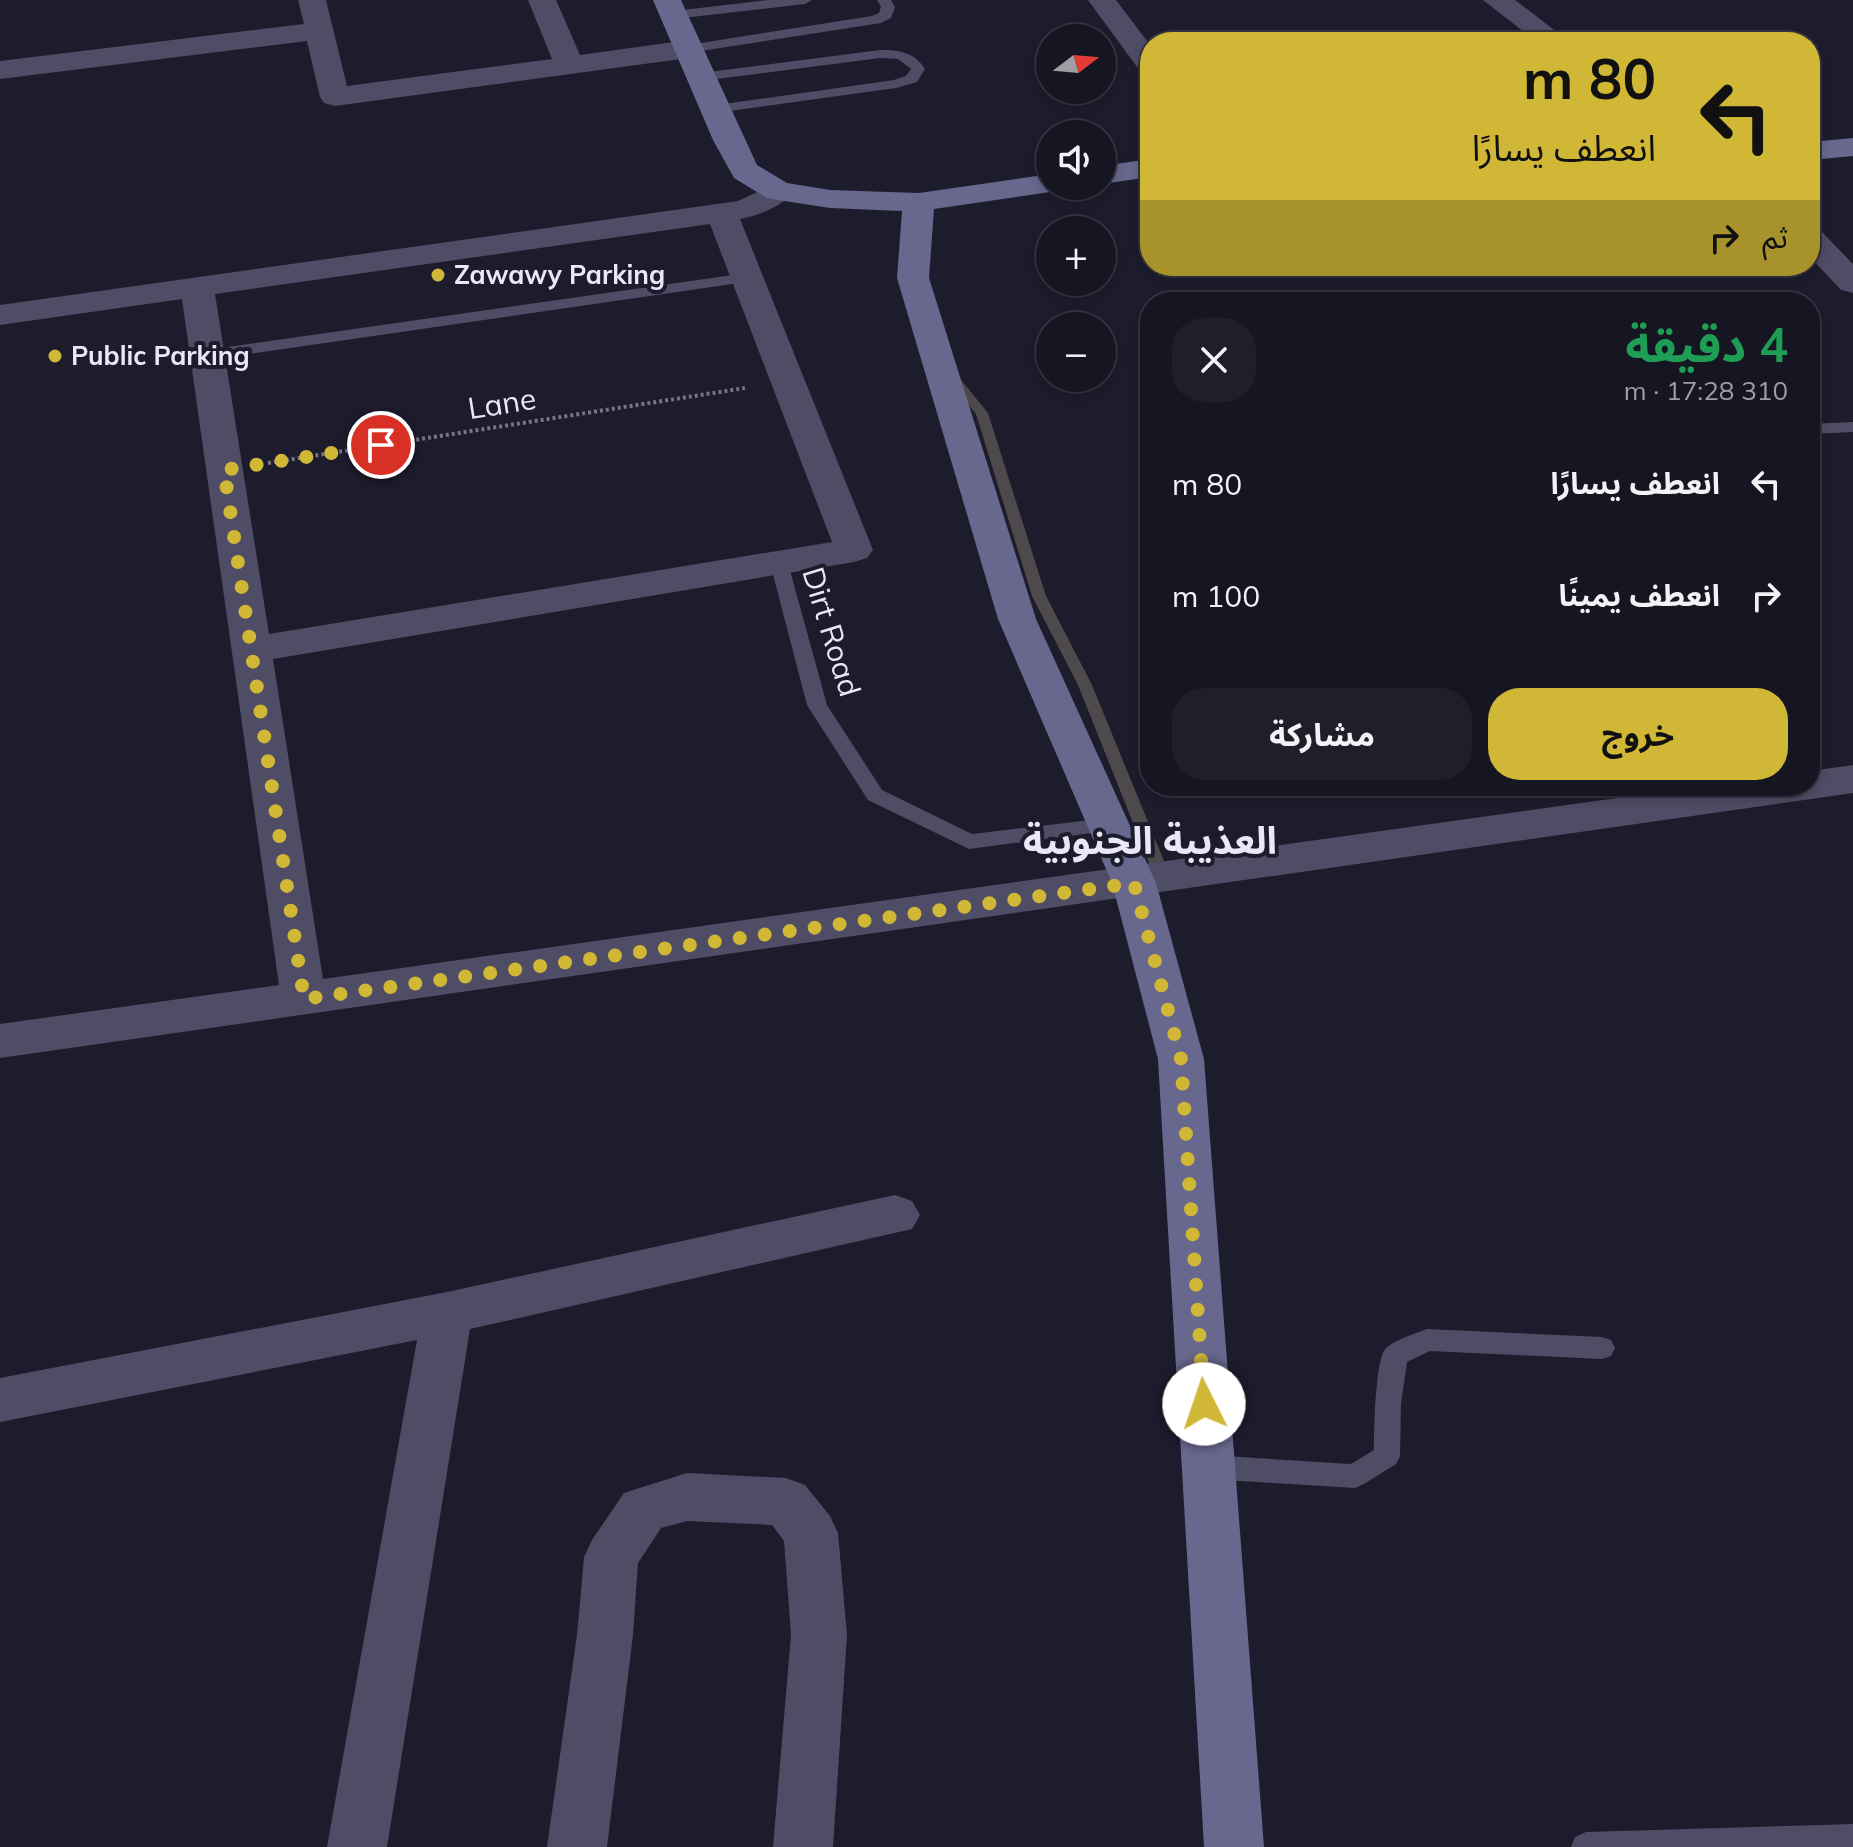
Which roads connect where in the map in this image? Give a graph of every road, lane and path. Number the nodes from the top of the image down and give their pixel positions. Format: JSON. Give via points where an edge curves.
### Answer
{"nodes":[{"id":1,"x":312,"y":0,"type":"edge"},
{"id":2,"x":542,"y":0,"type":"edge"},
{"id":3,"x":805,"y":0,"type":"edge"},
{"id":4,"x":884,"y":0,"type":"edge"},
{"id":5,"x":1102,"y":0,"type":"edge"},
{"id":6,"x":1497,"y":0,"type":"edge"},
{"id":7,"x":670,"y":8,"type":"edge"},
{"id":8,"x":320,"y":31,"type":"junction"},
{"id":9,"x":1542,"y":32,"type":"edge"},
{"id":10,"x":688,"y":49,"type":"junction"},
{"id":11,"x":1140,"y":51,"type":"edge"},
{"id":12,"x":569,"y":64,"type":"junction"},
{"id":13,"x":0,"y":70,"type":"edge"},
{"id":14,"x":701,"y":77,"type":"junction"},
{"id":15,"x":715,"y":109,"type":"junction"},
{"id":16,"x":1853,"y":147,"type":"edge"},
{"id":17,"x":1820,"y":150,"type":"edge"},
{"id":18,"x":1140,"y":169,"type":"edge"},
{"id":19,"x":1116,"y":173,"type":"edge"},
{"id":20,"x":1036,"y":185,"type":"edge"},
{"id":21,"x":778,"y":191,"type":"junction"},
{"id":22,"x":919,"y":202,"type":"junction"},
{"id":23,"x":722,"y":213,"type":"junction"},
{"id":24,"x":1820,"y":248,"type":"edge"},
{"id":25,"x":747,"y":278,"type":"junction"},
{"id":26,"x":1853,"y":283,"type":"edge"},
{"id":27,"x":197,"y":288,"type":"junction"},
{"id":28,"x":0,"y":315,"type":"edge"},
{"id":29,"x":207,"y":355,"type":"junction"},
{"id":30,"x":787,"y":382,"type":"junction"},
{"id":31,"x":1853,"y":427,"type":"edge"},
{"id":32,"x":1820,"y":429,"type":"edge"},
{"id":33,"x":224,"y":470,"type":"junction"},
{"id":34,"x":779,"y":563,"type":"junction"},
{"id":35,"x":251,"y":650,"type":"junction"},
{"id":36,"x":1853,"y":779,"type":"edge"},
{"id":37,"x":1820,"y":784,"type":"edge"},
{"id":38,"x":1739,"y":796,"type":"edge"},
{"id":39,"x":1108,"y":825,"type":"junction"},
{"id":40,"x":1134,"y":883,"type":"junction"},
{"id":41,"x":304,"y":999,"type":"junction"},
{"id":42,"x":0,"y":1041,"type":"edge"},
{"id":43,"x":895,"y":1215,"type":"dead end"},
{"id":44,"x":447,"y":1313,"type":"junction"},
{"id":45,"x":1602,"y":1348,"type":"dead end"},
{"id":46,"x":0,"y":1400,"type":"edge"},
{"id":47,"x":1208,"y":1467,"type":"junction"},
{"id":48,"x":1853,"y":1839,"type":"edge"},
{"id":49,"x":357,"y":1847,"type":"edge"},
{"id":50,"x":577,"y":1847,"type":"edge"},
{"id":51,"x":803,"y":1847,"type":"edge"},
{"id":52,"x":1234,"y":1847,"type":"edge"},
{"id":53,"x":1586,"y":1847,"type":"edge"}],
"edges":[{"from":1,"to":8,"type":"street"},
{"from":2,"to":12,"type":"street"},
{"from":3,"to":7,"type":"lane"},
{"from":4,"to":10,"type":"lane","via":[[886,15],[876,20]]},
{"from":5,"to":11,"type":"street"},
{"from":6,"to":9,"type":"street"},
{"from":7,"to":10,"type":"street"},
{"from":8,"to":12,"type":"street","via":[[335,97]]},
{"from":8,"to":13,"type":"street"},
{"from":10,"to":12,"type":"street"},
{"from":10,"to":14,"type":"street"},
{"from":14,"to":15,"type":"street"},
{"from":14,"to":15,"type":"lane","via":[[880,54],[900,54],[918,69],[912,79],[896,84]]},
{"from":15,"to":21,"type":"street","via":[[745,171]]},
{"from":16,"to":17,"type":"street"},
{"from":18,"to":19,"type":"street"},
{"from":20,"to":22,"type":"street"},
{"from":21,"to":22,"type":"street"},
{"from":21,"to":23,"type":"street","via":[[746,209]]},
{"from":22,"to":39,"type":"street","via":[[913,278],[1017,619]]},
{"from":23,"to":25,"type":"street"},
{"from":23,"to":27,"type":"street"},
{"from":24,"to":26,"type":"street"},
{"from":25,"to":29,"type":"lane"},
{"from":25,"to":30,"type":"street"},
{"from":27,"to":28,"type":"street"},
{"from":27,"to":29,"type":"street"},
{"from":29,"to":33,"type":"street"},
{"from":30,"to":33,"type":"path","name":"Lane"},
{"from":30,"to":34,"type":"street","via":[[854,550]]},
{"from":31,"to":32,"type":"lane"},
{"from":33,"to":35,"type":"street"},
{"from":34,"to":35,"type":"street"},
{"from":34,"to":39,"type":"lane","name":"Dirt Road","via":[[817,705],[875,795],[969,842]]},
{"from":35,"to":41,"type":"street"},
{"from":36,"to":37,"type":"street"},
{"from":38,"to":40,"type":"street"},
{"from":39,"to":40,"type":"street"},
{"from":40,"to":41,"type":"street"},
{"from":40,"to":47,"type":"street","via":[[1181,1059]]},
{"from":41,"to":42,"type":"street"},
{"from":43,"to":44,"type":"street"},
{"from":44,"to":46,"type":"street"},
{"from":44,"to":49,"type":"street"},
{"from":45,"to":47,"type":"lane","via":[[1427,1340],[1395,1356],[1387,1456],[1355,1476]]},
{"from":47,"to":52,"type":"street"},
{"from":48,"to":53,"type":"lane"},
{"from":50,"to":51,"type":"street","via":[[611,1557],[643,1510],[687,1497],[786,1502],[811,1533],[819,1635]]}]}
